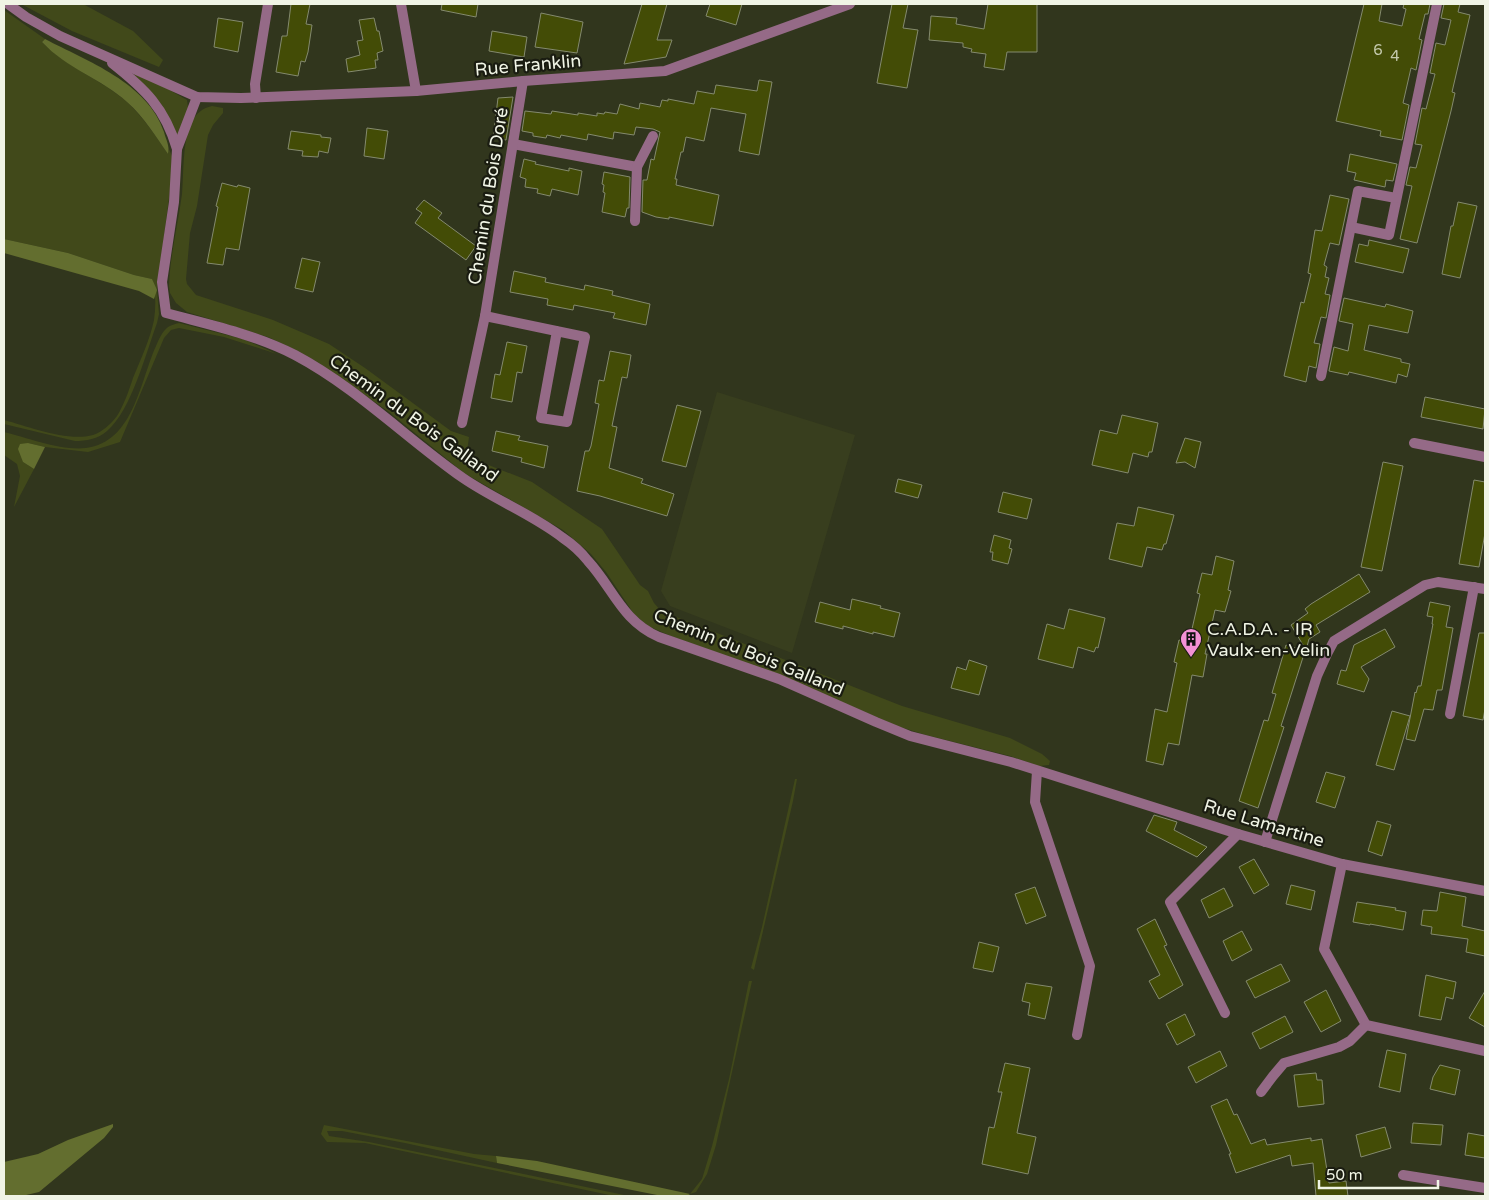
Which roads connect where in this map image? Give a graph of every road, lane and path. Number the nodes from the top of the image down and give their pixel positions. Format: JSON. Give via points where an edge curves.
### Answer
{"nodes":[{"id":1,"x":8,"y":4,"type":"edge"},
{"id":2,"x":268,"y":4,"type":"edge"},
{"id":3,"x":401,"y":4,"type":"edge"},
{"id":4,"x":850,"y":4,"type":"edge"},
{"id":5,"x":1437,"y":4,"type":"edge"},
{"id":6,"x":106,"y":57,"type":"junction"},
{"id":7,"x":523,"y":81,"type":"junction"},
{"id":8,"x":416,"y":91,"type":"junction"},
{"id":9,"x":197,"y":97,"type":"junction"},
{"id":10,"x":256,"y":98,"type":"junction"},
{"id":11,"x":653,"y":136,"type":"dead end"},
{"id":12,"x":513,"y":144,"type":"junction"},
{"id":13,"x":177,"y":149,"type":"junction"},
{"id":14,"x":637,"y":167,"type":"junction"},
{"id":15,"x":1396,"y":198,"type":"junction"},
{"id":16,"x":635,"y":220,"type":"dead end"},
{"id":17,"x":1351,"y":227,"type":"junction"},
{"id":18,"x":485,"y":316,"type":"junction"},
{"id":19,"x":557,"y":331,"type":"junction"},
{"id":20,"x":1320,"y":376,"type":"dead end"},
{"id":21,"x":462,"y":423,"type":"dead end"},
{"id":22,"x":1414,"y":443,"type":"dead end"},
{"id":23,"x":1485,"y":457,"type":"edge"},
{"id":24,"x":1474,"y":587,"type":"junction"},
{"id":25,"x":1485,"y":589,"type":"edge"},
{"id":26,"x":1450,"y":714,"type":"dead end"},
{"id":27,"x":1037,"y":770,"type":"junction"},
{"id":28,"x":1238,"y":834,"type":"junction"},
{"id":29,"x":1265,"y":842,"type":"junction"},
{"id":30,"x":1342,"y":864,"type":"junction"},
{"id":31,"x":1485,"y":891,"type":"edge"},
{"id":32,"x":1225,"y":1013,"type":"dead end"},
{"id":33,"x":1366,"y":1025,"type":"junction"},
{"id":34,"x":1077,"y":1035,"type":"dead end"},
{"id":35,"x":1485,"y":1052,"type":"edge"},
{"id":36,"x":1261,"y":1092,"type":"dead end"},
{"id":37,"x":1403,"y":1175,"type":"dead end"},
{"id":38,"x":1485,"y":1188,"type":"edge"}],
"edges":[{"from":1,"to":6,"type":"street","via":[[45,28]]},
{"from":2,"to":10,"type":"street","via":[[255,84]]},
{"from":3,"to":8,"type":"street"},
{"from":4,"to":7,"type":"street","name":"Rue Franklin","via":[[665,71]]},
{"from":5,"to":15,"type":"street"},
{"from":6,"to":9,"type":"street"},
{"from":6,"to":13,"type":"street","via":[[156,104]]},
{"from":7,"to":8,"type":"street","name":"Rue Franklin"},
{"from":7,"to":12,"type":"street","name":"Chemin du Bois Doré"},
{"from":8,"to":10,"type":"street","name":"Rue Franklin"},
{"from":9,"to":10,"type":"street","name":"Rue Franklin"},
{"from":9,"to":13,"type":"street","name":"Chemin du Bois Galland"},
{"from":11,"to":14,"type":"street"},
{"from":12,"to":14,"type":"street"},
{"from":12,"to":18,"type":"street","name":"Chemin du Bois Doré"},
{"from":13,"to":27,"type":"street","name":"Chemin du Bois Galland","via":[[174,202],[162,282],[166,313],[259,338],[312,365],[397,425],[464,478],[564,538],[589,561],[631,618],[652,634],[779,679],[893,730]]},
{"from":14,"to":16,"type":"street"},
{"from":15,"to":17,"type":"street","via":[[1389,234]]},
{"from":15,"to":17,"type":"street","via":[[1358,191]]},
{"from":17,"to":20,"type":"street"},
{"from":18,"to":19,"type":"street"},
{"from":18,"to":21,"type":"street","name":"Chemin du Bois Doré"},
{"from":19,"to":19,"type":"street","via":[[585,337],[567,422],[541,418]]},
{"from":22,"to":23,"type":"street"},
{"from":24,"to":25,"type":"street"},
{"from":24,"to":26,"type":"street"},
{"from":24,"to":29,"type":"street","via":[[1438,582],[1425,584],[1334,641],[1317,676]]},
{"from":27,"to":28,"type":"street","name":"Rue Lamartine"},
{"from":27,"to":34,"type":"street","via":[[1035,802],[1090,966]]},
{"from":28,"to":29,"type":"street","name":"Rue Lamartine"},
{"from":28,"to":32,"type":"street","via":[[1170,902]]},
{"from":29,"to":30,"type":"street","name":"Rue Lamartine"},
{"from":30,"to":31,"type":"street","name":"Rue Lamartine"},
{"from":30,"to":33,"type":"street","via":[[1324,949]]},
{"from":33,"to":35,"type":"street"},
{"from":33,"to":36,"type":"street","via":[[1339,1047],[1284,1063]]},
{"from":37,"to":38,"type":"street"}]}
